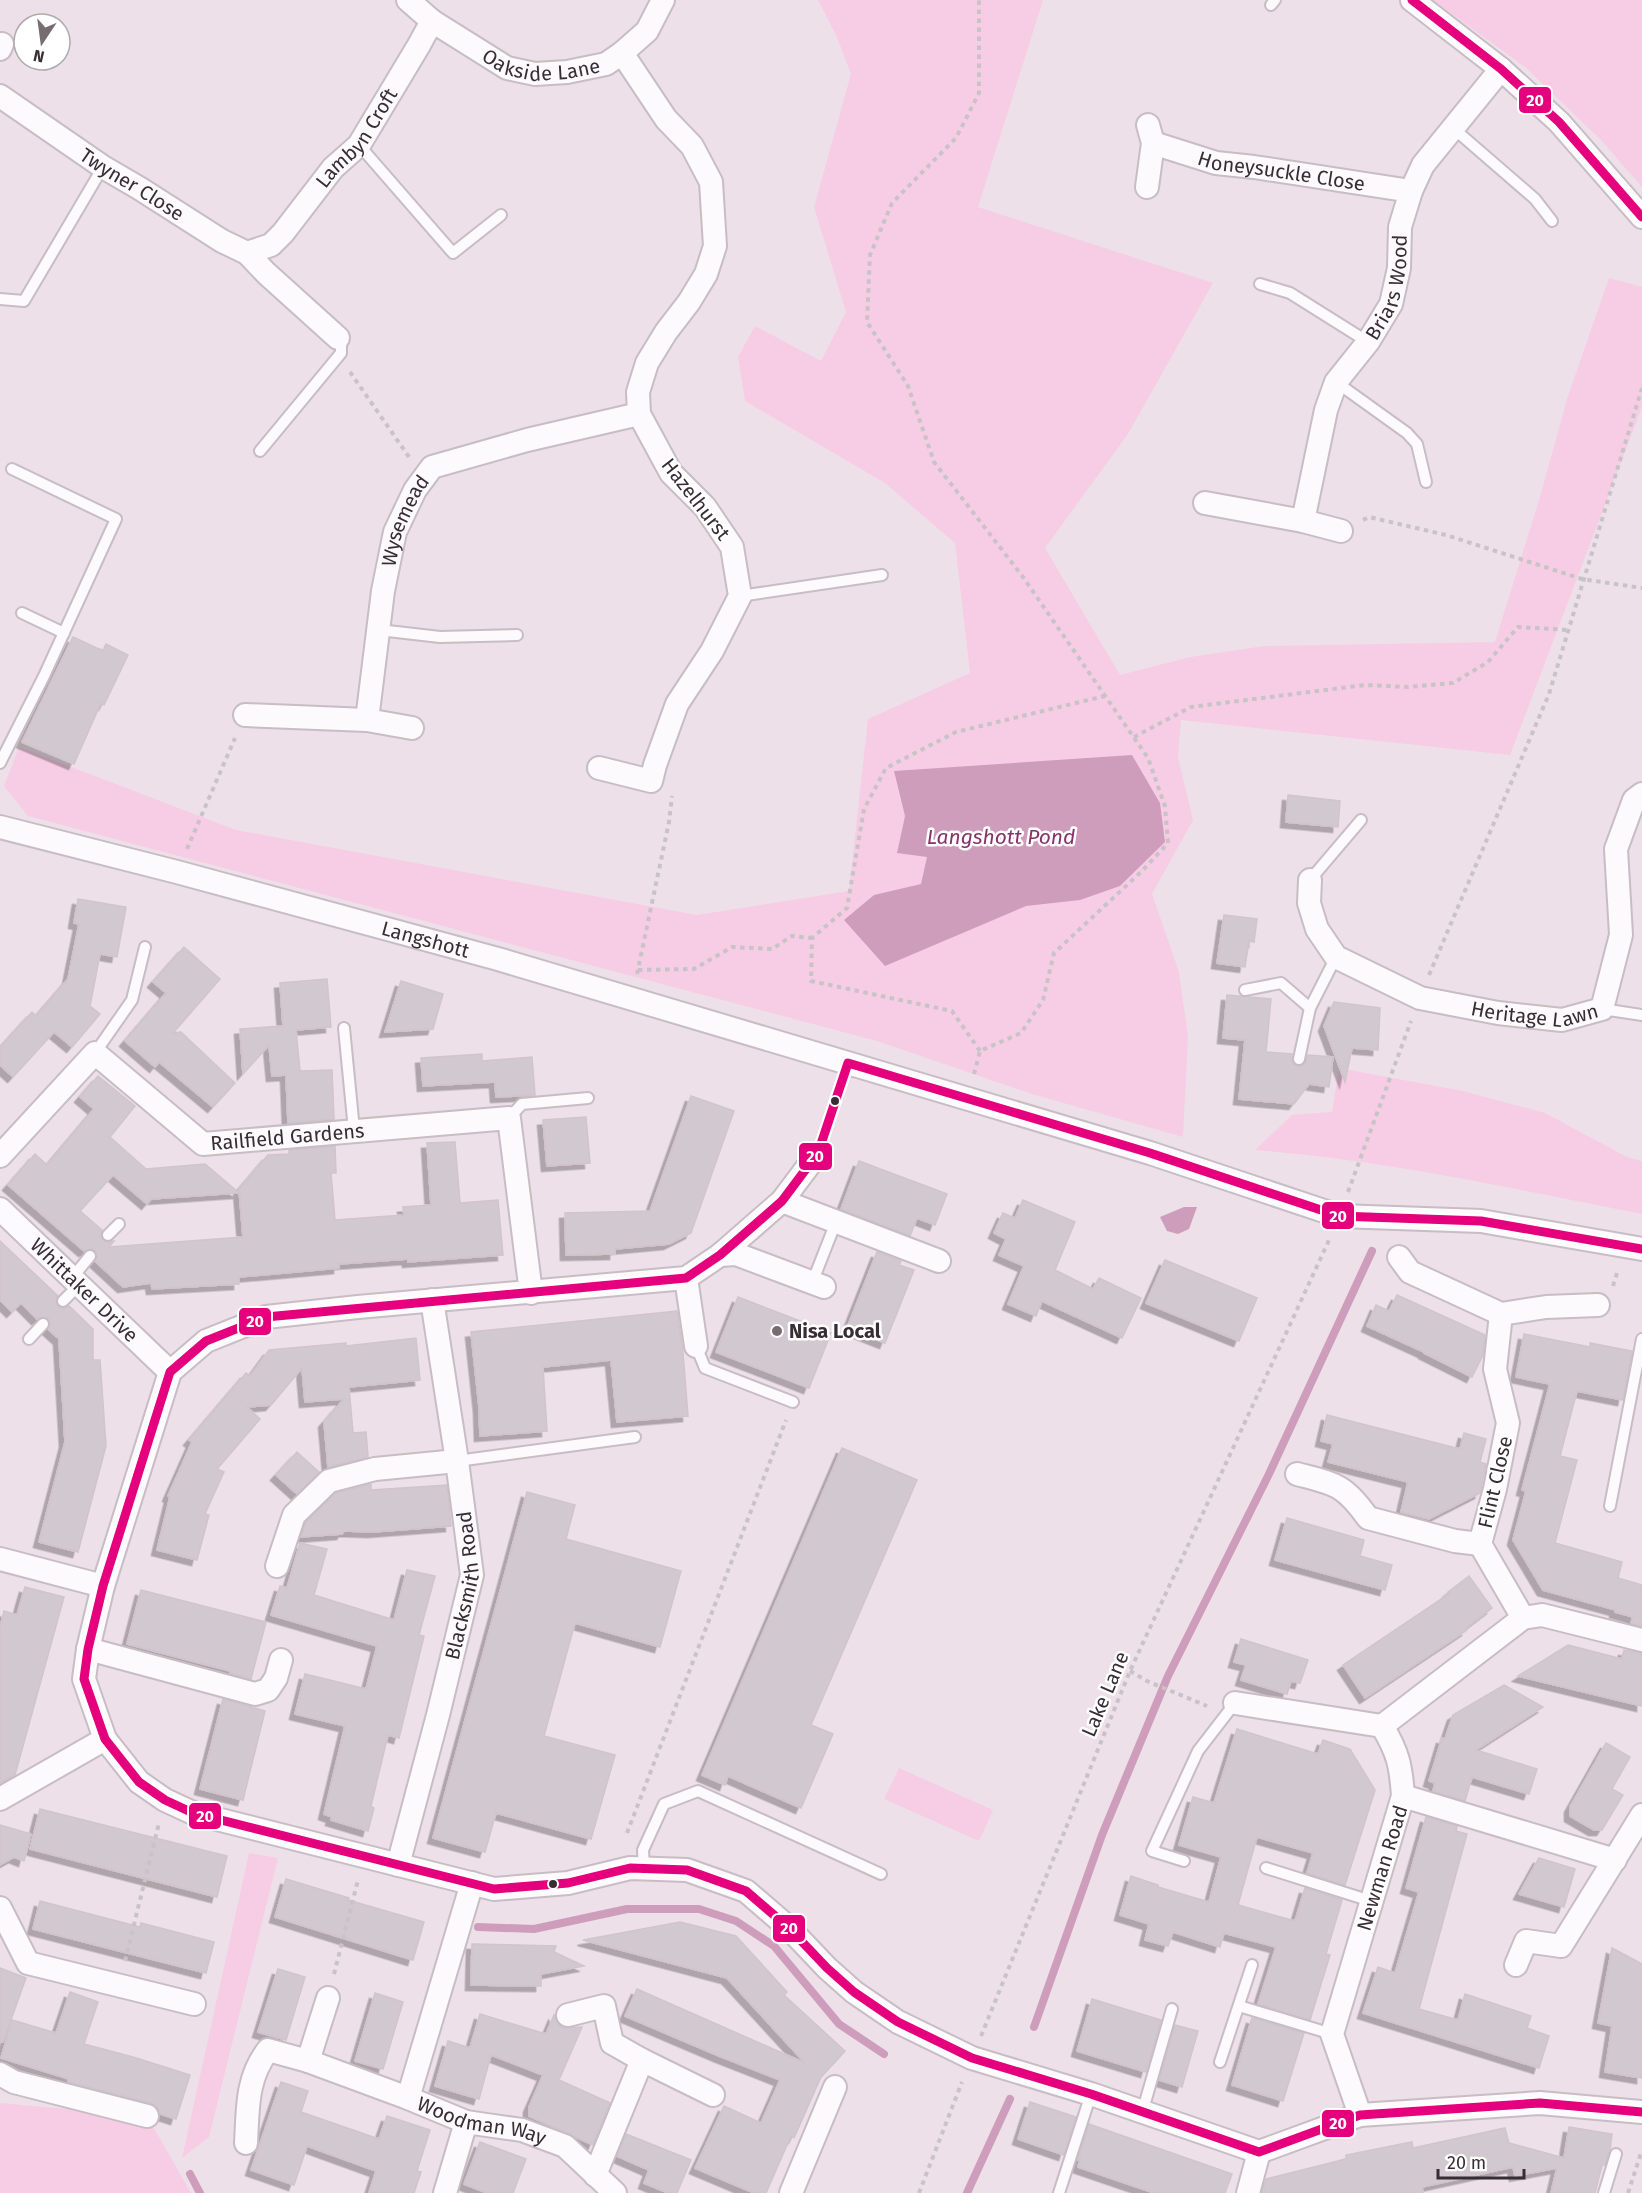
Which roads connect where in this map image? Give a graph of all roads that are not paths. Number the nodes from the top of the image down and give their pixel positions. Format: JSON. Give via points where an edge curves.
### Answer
{"nodes":[{"id":1,"x":408,"y":0,"type":"edge"},
{"id":2,"x":663,"y":0,"type":"edge"},
{"id":3,"x":1412,"y":0,"type":"edge"},
{"id":4,"x":432,"y":21,"type":"junction"},
{"id":5,"x":622,"y":53,"type":"junction"},
{"id":6,"x":1501,"y":69,"type":"junction"},
{"id":7,"x":0,"y":96,"type":"edge"},
{"id":8,"x":1453,"y":128,"type":"junction"},
{"id":9,"x":359,"y":145,"type":"junction"},
{"id":10,"x":103,"y":167,"type":"junction"},
{"id":11,"x":1147,"y":188,"type":"dead end"},
{"id":12,"x":1411,"y":191,"type":"junction"},
{"id":13,"x":501,"y":215,"type":"dead end"},
{"id":14,"x":1642,"y":217,"type":"edge"},
{"id":15,"x":1552,"y":221,"type":"dead end"},
{"id":16,"x":247,"y":253,"type":"junction"},
{"id":17,"x":1260,"y":284,"type":"dead end"},
{"id":18,"x":0,"y":299,"type":"edge"},
{"id":19,"x":1368,"y":342,"type":"junction"},
{"id":20,"x":337,"y":349,"type":"joint"},
{"id":21,"x":1336,"y":382,"type":"junction"},
{"id":22,"x":639,"y":414,"type":"junction"},
{"id":23,"x":260,"y":451,"type":"dead end"},
{"id":24,"x":12,"y":469,"type":"dead end"},
{"id":25,"x":1426,"y":482,"type":"dead end"},
{"id":26,"x":1205,"y":504,"type":"dead end"},
{"id":27,"x":1303,"y":521,"type":"junction"},
{"id":28,"x":1341,"y":531,"type":"road end"},
{"id":29,"x":882,"y":575,"type":"dead end"},
{"id":30,"x":740,"y":596,"type":"junction"},
{"id":31,"x":22,"y":613,"type":"dead end"},
{"id":32,"x":379,"y":630,"type":"junction"},
{"id":33,"x":64,"y":633,"type":"junction"},
{"id":34,"x":517,"y":635,"type":"dead end"},
{"id":35,"x":245,"y":715,"type":"road end"},
{"id":36,"x":367,"y":720,"type":"junction"},
{"id":37,"x":412,"y":728,"type":"dead end"},
{"id":38,"x":0,"y":763,"type":"edge"},
{"id":39,"x":599,"y":768,"type":"dead end"},
{"id":40,"x":1642,"y":794,"type":"edge"},
{"id":41,"x":1361,"y":820,"type":"dead end"},
{"id":42,"x":0,"y":827,"type":"edge"},
{"id":43,"x":1310,"y":880,"type":"joint"},
{"id":44,"x":145,"y":947,"type":"dead end"},
{"id":45,"x":1336,"y":957,"type":"junction"},
{"id":46,"x":1245,"y":990,"type":"dead end"},
{"id":47,"x":1310,"y":1008,"type":"junction"},
{"id":48,"x":1602,"y":1009,"type":"junction"},
{"id":49,"x":1642,"y":1015,"type":"edge"},
{"id":50,"x":344,"y":1028,"type":"dead end"},
{"id":51,"x":95,"y":1053,"type":"junction"},
{"id":52,"x":1299,"y":1059,"type":"dead end"},
{"id":53,"x":848,"y":1063,"type":"junction"},
{"id":54,"x":588,"y":1098,"type":"dead end"},
{"id":55,"x":509,"y":1118,"type":"junction"},
{"id":56,"x":354,"y":1130,"type":"junction"},
{"id":57,"x":818,"y":1153,"type":"joint"},
{"id":58,"x":0,"y":1156,"type":"edge"},
{"id":59,"x":782,"y":1201,"type":"junction"},
{"id":60,"x":0,"y":1209,"type":"edge"},
{"id":61,"x":836,"y":1222,"type":"junction"},
{"id":62,"x":119,"y":1224,"type":"dead end"},
{"id":63,"x":108,"y":1235,"type":"dead end"},
{"id":64,"x":1633,"y":1248,"type":"edge"},
{"id":65,"x":720,"y":1255,"type":"junction"},
{"id":66,"x":90,"y":1256,"type":"dead end"},
{"id":67,"x":1400,"y":1257,"type":"dead end"},
{"id":68,"x":939,"y":1261,"type":"dead end"},
{"id":69,"x":686,"y":1278,"type":"junction"},
{"id":70,"x":818,"y":1285,"type":"joint"},
{"id":71,"x":71,"y":1288,"type":"junction"},
{"id":72,"x":531,"y":1293,"type":"junction"},
{"id":73,"x":432,"y":1300,"type":"junction"},
{"id":74,"x":1598,"y":1305,"type":"road end"},
{"id":75,"x":1501,"y":1314,"type":"junction"},
{"id":76,"x":43,"y":1324,"type":"dead end"},
{"id":77,"x":29,"y":1339,"type":"dead end"},
{"id":78,"x":1642,"y":1340,"type":"edge"},
{"id":79,"x":696,"y":1346,"type":"joint"},
{"id":80,"x":170,"y":1372,"type":"junction"},
{"id":81,"x":793,"y":1402,"type":"road end"},
{"id":82,"x":635,"y":1437,"type":"dead end"},
{"id":83,"x":457,"y":1461,"type":"junction"},
{"id":84,"x":1297,"y":1474,"type":"dead end"},
{"id":85,"x":1610,"y":1506,"type":"dead end"},
{"id":86,"x":1480,"y":1544,"type":"junction"},
{"id":87,"x":0,"y":1559,"type":"edge"},
{"id":88,"x":278,"y":1566,"type":"dead end"},
{"id":89,"x":103,"y":1586,"type":"junction"},
{"id":90,"x":1523,"y":1618,"type":"junction"},
{"id":91,"x":1642,"y":1640,"type":"edge"},
{"id":92,"x":88,"y":1649,"type":"junction"},
{"id":93,"x":281,"y":1660,"type":"dead end"},
{"id":94,"x":1235,"y":1703,"type":"joint"},
{"id":95,"x":1382,"y":1726,"type":"junction"},
{"id":96,"x":105,"y":1739,"type":"junction"},
{"id":97,"x":1403,"y":1796,"type":"junction"},
{"id":98,"x":0,"y":1799,"type":"edge"},
{"id":99,"x":1642,"y":1815,"type":"edge"},
{"id":100,"x":1615,"y":1860,"type":"junction"},
{"id":101,"x":1184,"y":1861,"type":"dead end"},
{"id":102,"x":398,"y":1865,"type":"junction"},
{"id":103,"x":644,"y":1868,"type":"junction"},
{"id":104,"x":1266,"y":1868,"type":"dead end"},
{"id":105,"x":881,"y":1874,"type":"dead end"},
{"id":106,"x":472,"y":1883,"type":"junction"},
{"id":107,"x":1371,"y":1901,"type":"junction"},
{"id":108,"x":0,"y":1908,"type":"edge"},
{"id":109,"x":1252,"y":1965,"type":"dead end"},
{"id":110,"x":1516,"y":1965,"type":"dead end"},
{"id":111,"x":328,"y":1998,"type":"road end"},
{"id":112,"x":194,"y":2004,"type":"dead end"},
{"id":113,"x":1239,"y":2006,"type":"junction"},
{"id":114,"x":1172,"y":2009,"type":"dead end"},
{"id":115,"x":568,"y":2015,"type":"dead end"},
{"id":116,"x":1332,"y":2034,"type":"junction"},
{"id":117,"x":642,"y":2060,"type":"junction"},
{"id":118,"x":308,"y":2061,"type":"junction"},
{"id":119,"x":1220,"y":2062,"type":"dead end"},
{"id":120,"x":0,"y":2074,"type":"edge"},
{"id":121,"x":835,"y":2087,"type":"dead end"},
{"id":122,"x":1091,"y":2094,"type":"junction"},
{"id":123,"x":713,"y":2095,"type":"dead end"},
{"id":124,"x":408,"y":2098,"type":"junction"},
{"id":125,"x":1642,"y":2112,"type":"edge"},
{"id":126,"x":1142,"y":2113,"type":"junction"},
{"id":127,"x":1360,"y":2115,"type":"junction"},
{"id":128,"x":147,"y":2116,"type":"dead end"},
{"id":129,"x":466,"y":2122,"type":"junction"},
{"id":130,"x":246,"y":2143,"type":"dead end"},
{"id":131,"x":1259,"y":2152,"type":"junction"},
{"id":132,"x":1616,"y":2154,"type":"dead end"},
{"id":133,"x":595,"y":2175,"type":"junction"},
{"id":134,"x":445,"y":2193,"type":"edge"},
{"id":135,"x":615,"y":2193,"type":"edge"},
{"id":136,"x":791,"y":2193,"type":"edge"},
{"id":137,"x":1059,"y":2193,"type":"edge"},
{"id":138,"x":1248,"y":2193,"type":"edge"},
{"id":139,"x":1604,"y":2193,"type":"edge"}],
"edges":[{"from":1,"to":4,"type":"street","name":"Oakside Lane"},
{"from":2,"to":5,"type":"street","name":"Oakside Lane","via":[[647,31]]},
{"from":3,"to":6,"type":"street"},
{"from":4,"to":5,"type":"street","name":"Oakside Lane","via":[[507,68],[535,74],[606,64]]},
{"from":4,"to":9,"type":"street","name":"Lambyn Croft"},
{"from":5,"to":22,"type":"street","via":[[666,119],[692,146],[711,182],[716,246],[706,274],[647,363],[638,392]]},
{"from":6,"to":8,"type":"street","name":"Briars Wood"},
{"from":6,"to":14,"type":"street","via":[[1559,122]]},
{"from":7,"to":10,"type":"street","name":"Twyner Close"},
{"from":8,"to":12,"type":"street","name":"Briars Wood","via":[[1423,165]]},
{"from":8,"to":15,"type":"lane","via":[[1535,199]]},
{"from":9,"to":13,"type":"lane","via":[[453,253]]},
{"from":9,"to":16,"type":"street","name":"Lambyn Croft","via":[[333,168],[271,245]]},
{"from":10,"to":16,"type":"street","name":"Twyner Close"},
{"from":10,"to":18,"type":"lane","via":[[24,301]]},
{"from":11,"to":12,"type":"street","name":"Honeysuckle Close","via":[[1150,134],[1216,163]]},
{"from":12,"to":19,"type":"street","name":"Briars Wood","via":[[1400,227],[1399,267],[1391,304]]},
{"from":16,"to":20,"type":"street","name":"Twyner Close"},
{"from":17,"to":19,"type":"lane","via":[[1290,292]]},
{"from":19,"to":21,"type":"street","name":"Briars Wood"},
{"from":20,"to":23,"type":"lane"},
{"from":21,"to":25,"type":"lane","via":[[1417,444]]},
{"from":21,"to":27,"type":"street","name":"Briars Wood","via":[[1326,410]]},
{"from":22,"to":30,"type":"street","name":"Hazelhurst","via":[[671,473],[705,507],[732,547]]},
{"from":22,"to":32,"type":"street","name":"Wysemead","via":[[432,467],[415,490],[394,532]]},
{"from":24,"to":33,"type":"lane","via":[[116,519]]},
{"from":26,"to":27,"type":"street"},
{"from":27,"to":28,"type":"street"},
{"from":29,"to":30,"type":"lane"},
{"from":30,"to":39,"type":"street","via":[[712,651],[677,704],[651,781]]},
{"from":31,"to":33,"type":"lane"},
{"from":32,"to":34,"type":"lane","via":[[440,637]]},
{"from":32,"to":36,"type":"street","name":"Wysemead"},
{"from":33,"to":38,"type":"lane"},
{"from":35,"to":36,"type":"street"},
{"from":36,"to":37,"type":"street"},
{"from":40,"to":48,"type":"street","name":"Heritage Lawn","via":[[1634,800],[1616,849],[1621,935]]},
{"from":41,"to":43,"type":"lane"},
{"from":42,"to":53,"type":"street","name":"Langshott","via":[[498,959]]},
{"from":43,"to":45,"type":"street","name":"Heritage Lawn","via":[[1309,903],[1317,929]]},
{"from":44,"to":51,"type":"lane","via":[[132,1000]]},
{"from":45,"to":47,"type":"lane"},
{"from":45,"to":48,"type":"street","name":"Heritage Lawn","via":[[1420,998],[1562,1020]]},
{"from":46,"to":47,"type":"lane","via":[[1281,983]]},
{"from":47,"to":52,"type":"lane"},
{"from":48,"to":49,"type":"lane"},
{"from":50,"to":56,"type":"lane"},
{"from":51,"to":56,"type":"street","name":"Railfield Gardens","via":[[203,1144]]},
{"from":51,"to":58,"type":"street"},
{"from":53,"to":57,"type":"lane"},
{"from":53,"to":64,"type":"street","name":"Langshott","via":[[1150,1153],[1339,1216],[1481,1221]]},
{"from":54,"to":55,"type":"lane","via":[[522,1104]]},
{"from":55,"to":56,"type":"street","name":"Railfield Gardens"},
{"from":55,"to":72,"type":"street"},
{"from":57,"to":59,"type":"street"},
{"from":59,"to":61,"type":"street"},
{"from":59,"to":65,"type":"street"},
{"from":60,"to":71,"type":"street","name":"Whittaker Drive"},
{"from":61,"to":68,"type":"street"},
{"from":61,"to":70,"type":"lane"},
{"from":62,"to":63,"type":"lane"},
{"from":65,"to":69,"type":"street"},
{"from":65,"to":70,"type":"street","via":[[736,1254]]},
{"from":66,"to":71,"type":"lane"},
{"from":67,"to":75,"type":"street","via":[[1410,1272]]},
{"from":69,"to":72,"type":"street"},
{"from":69,"to":79,"type":"street"},
{"from":71,"to":80,"type":"street","name":"Whittaker Drive"},
{"from":72,"to":73,"type":"street"},
{"from":73,"to":80,"type":"street","via":[[266,1317],[206,1341]]},
{"from":73,"to":83,"type":"street","name":"Blacksmith Road"},
{"from":74,"to":75,"type":"street"},
{"from":75,"to":86,"type":"street","name":"Flint Close","via":[[1495,1369],[1508,1423]]},
{"from":76,"to":77,"type":"lane"},
{"from":78,"to":85,"type":"lane"},
{"from":79,"to":81,"type":"lane","via":[[705,1368]]},
{"from":80,"to":89,"type":"street"},
{"from":82,"to":83,"type":"lane"},
{"from":83,"to":88,"type":"street","via":[[375,1469],[329,1481],[294,1515]]},
{"from":83,"to":102,"type":"street","name":"Blacksmith Road","via":[[472,1575]]},
{"from":84,"to":86,"type":"street","name":"Flint Close","via":[[1336,1484],[1368,1518]]},
{"from":86,"to":90,"type":"street","name":"Flint Close"},
{"from":87,"to":89,"type":"street"},
{"from":89,"to":92,"type":"street"},
{"from":90,"to":91,"type":"street","via":[[1542,1615]]},
{"from":90,"to":95,"type":"street"},
{"from":92,"to":93,"type":"street","via":[[255,1694],[268,1690]]},
{"from":92,"to":96,"type":"street","via":[[84,1679]]},
{"from":94,"to":95,"type":"street"},
{"from":94,"to":101,"type":"lane","via":[[1198,1750],[1152,1851]]},
{"from":95,"to":97,"type":"street","via":[[1395,1746]]},
{"from":96,"to":98,"type":"street"},
{"from":96,"to":102,"type":"street","via":[[139,1782],[193,1813]]},
{"from":97,"to":100,"type":"street","name":"Newman Road"},
{"from":97,"to":107,"type":"street","name":"Newman Road"},
{"from":99,"to":100,"type":"street"},
{"from":100,"to":110,"type":"street","via":[[1561,1946],[1526,1941]]},
{"from":102,"to":106,"type":"street"},
{"from":103,"to":105,"type":"lane","via":[[643,1850],[664,1804],[698,1791]]},
{"from":103,"to":106,"type":"street","via":[[567,1883],[494,1889]]},
{"from":103,"to":122,"type":"street","via":[[687,1869],[746,1891],[854,1992],[898,2022],[972,2058]]},
{"from":104,"to":107,"type":"lane"},
{"from":106,"to":124,"type":"street","name":"Woodman Way"},
{"from":107,"to":116,"type":"street","name":"Newman Road"},
{"from":108,"to":112,"type":"street","via":[[28,1963]]},
{"from":109,"to":113,"type":"lane"},
{"from":111,"to":118,"type":"street"},
{"from":113,"to":116,"type":"lane"},
{"from":113,"to":119,"type":"lane"},
{"from":114,"to":126,"type":"lane"},
{"from":115,"to":117,"type":"street","via":[[604,2006],[612,2043]]},
{"from":116,"to":127,"type":"street"},
{"from":117,"to":123,"type":"street"},
{"from":117,"to":133,"type":"street"},
{"from":118,"to":124,"type":"street"},
{"from":118,"to":130,"type":"street","via":[[268,2050],[262,2057],[249,2087]]},
{"from":120,"to":128,"type":"street","via":[[14,2082]]},
{"from":121,"to":136,"type":"street"},
{"from":122,"to":126,"type":"street"},
{"from":122,"to":137,"type":"lane"},
{"from":124,"to":129,"type":"street","name":"Woodman Way"},
{"from":125,"to":127,"type":"street","via":[[1540,2103]]},
{"from":126,"to":131,"type":"street"},
{"from":127,"to":131,"type":"street"},
{"from":129,"to":133,"type":"street","name":"Woodman Way","via":[[522,2130],[566,2146]]},
{"from":129,"to":134,"type":"street"},
{"from":131,"to":138,"type":"street"},
{"from":132,"to":139,"type":"lane"},
{"from":133,"to":135,"type":"street","name":"Woodman Way"}]}
